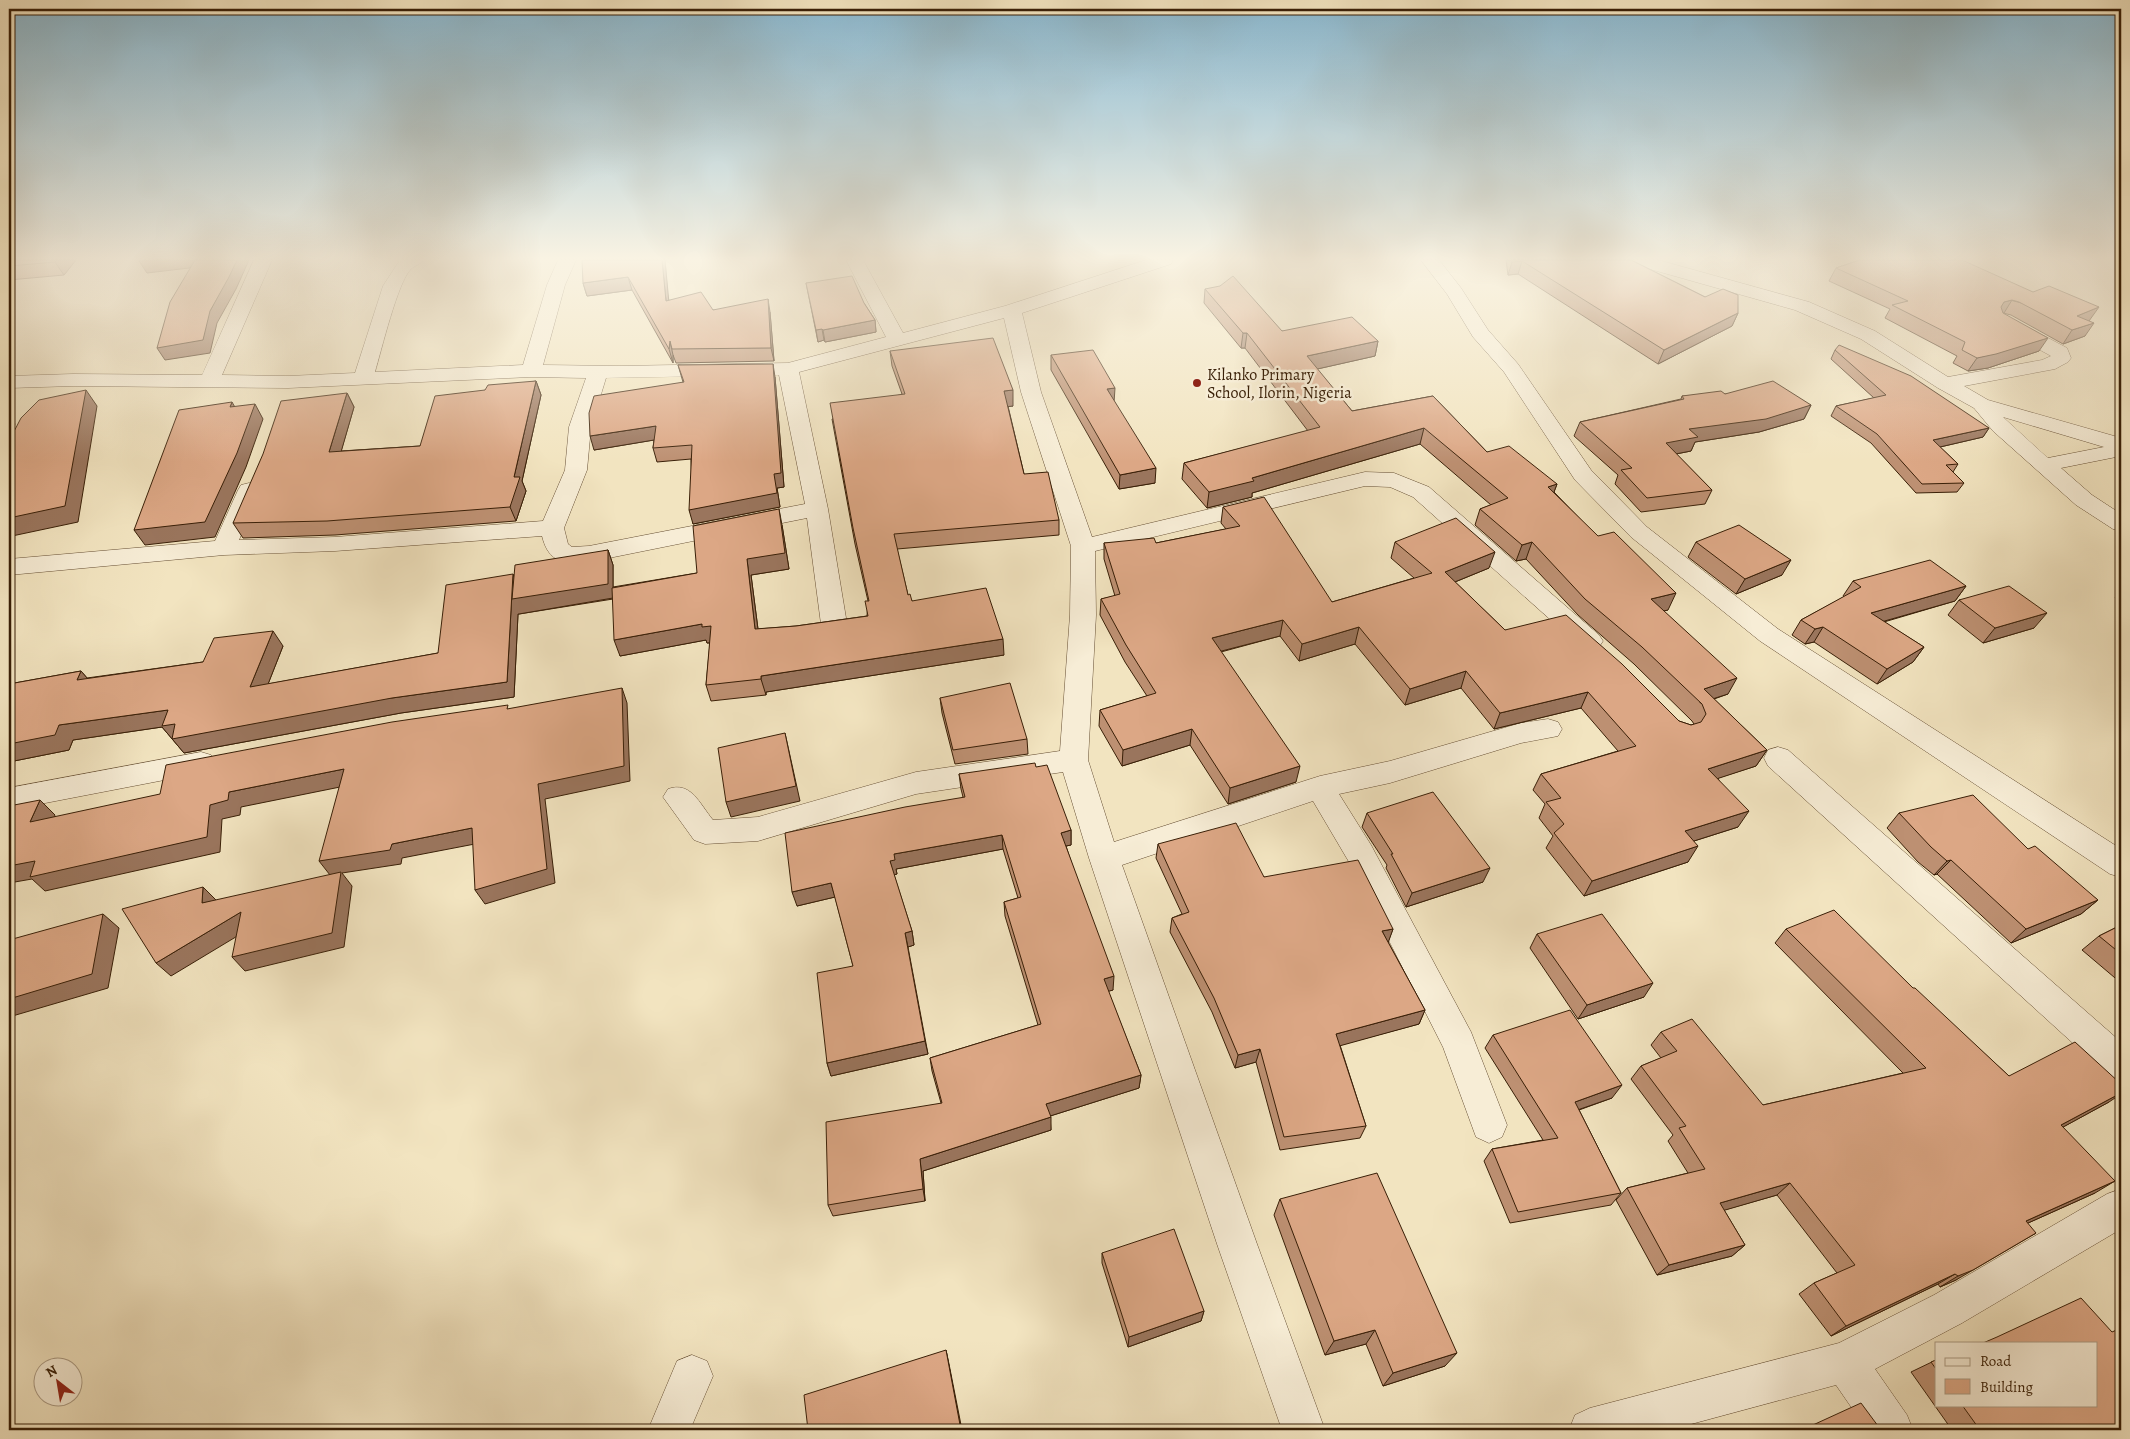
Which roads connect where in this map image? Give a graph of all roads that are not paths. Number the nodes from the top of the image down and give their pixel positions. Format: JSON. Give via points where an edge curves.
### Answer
{"nodes":[{"id":1,"x":233,"y":327,"type":"edge"},
{"id":2,"x":379,"y":327,"type":"edge"},
{"id":3,"x":544,"y":327,"type":"edge"},
{"id":4,"x":891,"y":327,"type":"edge"},
{"id":5,"x":944,"y":327,"type":"edge"},
{"id":6,"x":1016,"y":327,"type":"edge"},
{"id":7,"x":1476,"y":327,"type":"edge"},
{"id":8,"x":1851,"y":327,"type":"edge"},
{"id":9,"x":2014,"y":327,"type":"edge"},
{"id":10,"x":897,"y":339,"type":"junction"},
{"id":11,"x":788,"y":369,"type":"junction"},
{"id":12,"x":531,"y":371,"type":"junction"},
{"id":13,"x":598,"y":372,"type":"junction"},
{"id":14,"x":363,"y":378,"type":"junction"},
{"id":15,"x":73,"y":380,"type":"junction"},
{"id":16,"x":9,"y":382,"type":"edge"},
{"id":17,"x":209,"y":382,"type":"junction"},
{"id":18,"x":1945,"y":384,"type":"junction"},
{"id":19,"x":54,"y":398,"type":"edge"},
{"id":20,"x":1981,"y":404,"type":"junction"},
{"id":21,"x":2121,"y":445,"type":"edge"},
{"id":22,"x":2121,"y":450,"type":"edge"},
{"id":23,"x":2044,"y":465,"type":"junction"},
{"id":24,"x":259,"y":468,"type":"edge"},
{"id":25,"x":817,"y":509,"type":"junction"},
{"id":26,"x":2121,"y":524,"type":"edge"},
{"id":27,"x":552,"y":528,"type":"junction"},
{"id":28,"x":1083,"y":546,"type":"junction"},
{"id":29,"x":224,"y":548,"type":"junction"},
{"id":30,"x":9,"y":567,"type":"edge"},
{"id":31,"x":834,"y":624,"type":"edge"},
{"id":32,"x":1604,"y":654,"type":"edge"},
{"id":33,"x":1548,"y":729,"type":"dead end"},
{"id":34,"x":1778,"y":758,"type":"dead end"},
{"id":35,"x":225,"y":759,"type":"edge"},
{"id":36,"x":1074,"y":760,"type":"junction"},
{"id":37,"x":1320,"y":787,"type":"junction"},
{"id":38,"x":678,"y":797,"type":"dead end"},
{"id":39,"x":9,"y":799,"type":"edge"},
{"id":40,"x":1104,"y":858,"type":"junction"},
{"id":41,"x":2121,"y":865,"type":"edge"},
{"id":42,"x":2121,"y":1064,"type":"edge"},
{"id":43,"x":1489,"y":1125,"type":"dead end"},
{"id":44,"x":2121,"y":1208,"type":"edge"},
{"id":45,"x":1845,"y":1362,"type":"junction"},
{"id":46,"x":692,"y":1376,"type":"dead end"},
{"id":47,"x":669,"y":1430,"type":"edge"},
{"id":48,"x":1304,"y":1430,"type":"edge"},
{"id":49,"x":1590,"y":1430,"type":"edge"},
{"id":50,"x":1892,"y":1430,"type":"edge"}],
"edges":[{"from":1,"to":17,"type":"street"},
{"from":2,"to":14,"type":"street"},
{"from":3,"to":12,"type":"street"},
{"from":4,"to":10,"type":"street"},
{"from":5,"to":10,"type":"street"},
{"from":6,"to":28,"type":"street","via":[[1031,392]]},
{"from":7,"to":41,"type":"street","via":[[1511,368],[1583,475],[1639,532],[1769,635]]},
{"from":8,"to":18,"type":"street"},
{"from":9,"to":18,"type":"street","via":[[2060,352],[2061,358],[2048,366]]},
{"from":10,"to":11,"type":"street"},
{"from":11,"to":13,"type":"street"},
{"from":11,"to":25,"type":"street"},
{"from":12,"to":13,"type":"street"},
{"from":12,"to":14,"type":"street"},
{"from":13,"to":27,"type":"street","via":[[580,427],[576,470]]},
{"from":14,"to":17,"type":"street","via":[[285,391]]},
{"from":15,"to":16,"type":"street"},
{"from":15,"to":17,"type":"street"},
{"from":15,"to":19,"type":"street"},
{"from":18,"to":20,"type":"street"},
{"from":20,"to":21,"type":"street"},
{"from":20,"to":23,"type":"street","via":[[2000,426]]},
{"from":22,"to":23,"type":"street"},
{"from":23,"to":26,"type":"street","via":[[2084,500]]},
{"from":24,"to":29,"type":"street"},
{"from":25,"to":27,"type":"street","via":[[589,554],[567,555],[557,548]]},
{"from":25,"to":31,"type":"street"},
{"from":27,"to":29,"type":"street","via":[[335,544]]},
{"from":28,"to":32,"type":"street","via":[[1365,479],[1394,480],[1421,492]]},
{"from":28,"to":36,"type":"street","via":[[1083,615]]},
{"from":29,"to":30,"type":"street"},
{"from":33,"to":37,"type":"street","via":[[1521,732],[1390,772]]},
{"from":34,"to":42,"type":"street"},
{"from":35,"to":39,"type":"street"},
{"from":36,"to":38,"type":"street","via":[[916,783],[758,829],[705,832]]},
{"from":36,"to":40,"type":"street"},
{"from":37,"to":40,"type":"street"},
{"from":37,"to":43,"type":"street","via":[[1360,854],[1459,1043]]},
{"from":40,"to":48,"type":"street"},
{"from":44,"to":45,"type":"street","via":[[1948,1309]]},
{"from":45,"to":49,"type":"street"},
{"from":45,"to":50,"type":"street"},
{"from":46,"to":47,"type":"street"}]}
